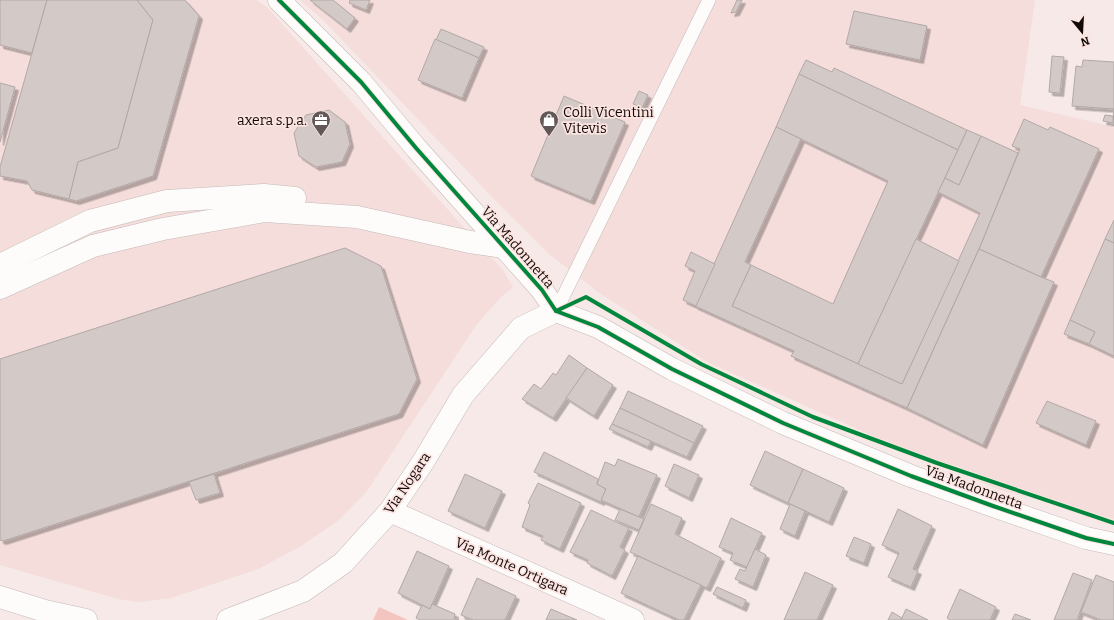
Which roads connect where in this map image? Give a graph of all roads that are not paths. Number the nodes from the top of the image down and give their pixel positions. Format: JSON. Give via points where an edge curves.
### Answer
{"nodes":[{"id":1,"x":279,"y":0,"type":"edge"},
{"id":2,"x":709,"y":0,"type":"edge"},
{"id":3,"x":357,"y":217,"type":"junction"},
{"id":4,"x":504,"y":247,"type":"junction"},
{"id":5,"x":0,"y":265,"type":"edge"},
{"id":6,"x":0,"y":288,"type":"edge"},
{"id":7,"x":556,"y":311,"type":"junction"},
{"id":8,"x":390,"y":511,"type":"junction"},
{"id":9,"x":1114,"y":544,"type":"edge"},
{"id":10,"x":0,"y":597,"type":"edge"},
{"id":11,"x":40,"y":616,"type":"edge"},
{"id":12,"x":86,"y":620,"type":"edge"},
{"id":13,"x":228,"y":620,"type":"edge"},
{"id":14,"x":633,"y":620,"type":"edge"}],
"edges":[{"from":1,"to":4,"type":"street","name":"Via Madonnetta","via":[[361,82]]},
{"from":2,"to":7,"type":"lane"},
{"from":3,"to":4,"type":"street"},
{"from":3,"to":5,"type":"street","via":[[302,198],[264,195],[167,201],[90,221]]},
{"from":3,"to":6,"type":"street","via":[[265,211],[163,229],[93,246]]},
{"from":4,"to":7,"type":"street","name":"Via Madonnetta","via":[[542,290]]},
{"from":7,"to":8,"type":"street","name":"Via Nogara","via":[[521,328],[463,395]]},
{"from":7,"to":9,"type":"street","name":"Via Madonnetta","via":[[598,327],[672,370],[783,423],[986,504],[1086,538]]},
{"from":8,"to":13,"type":"street","name":"Via Nogara","via":[[343,563],[303,591]]},
{"from":8,"to":14,"type":"street","name":"Via Monte Ortigara"},
{"from":10,"to":11,"type":"street"},
{"from":11,"to":12,"type":"street"}]}
